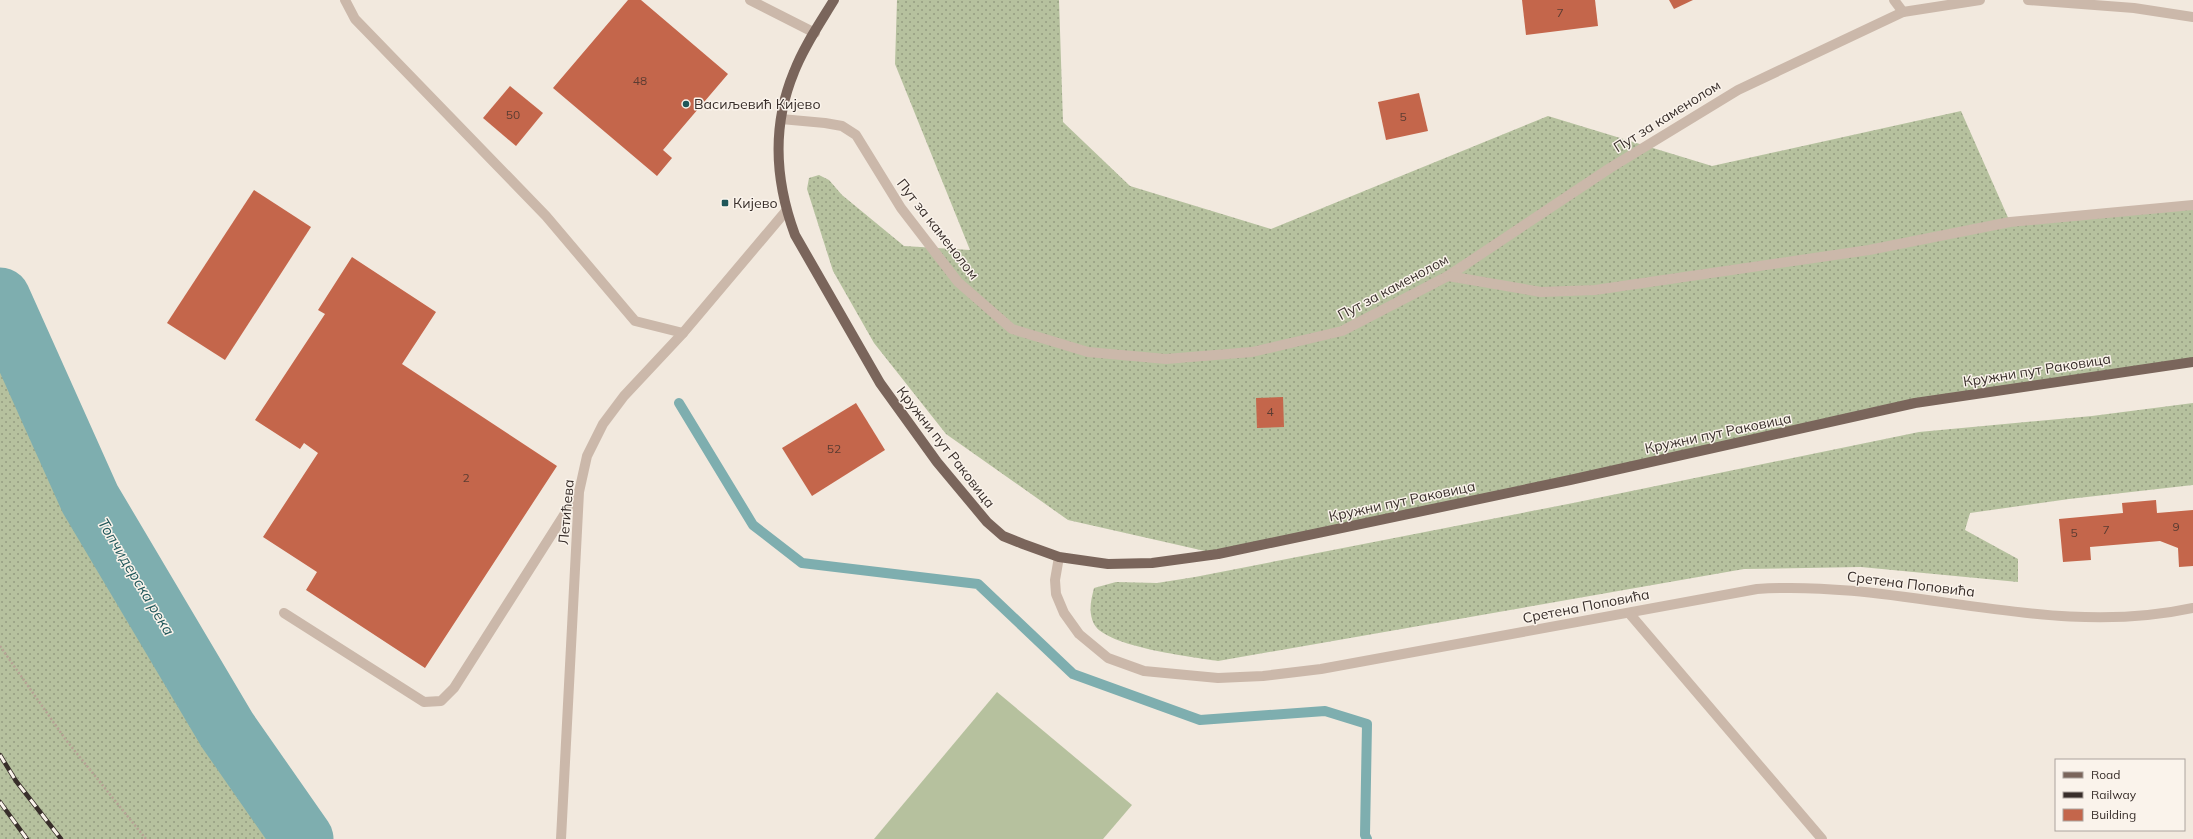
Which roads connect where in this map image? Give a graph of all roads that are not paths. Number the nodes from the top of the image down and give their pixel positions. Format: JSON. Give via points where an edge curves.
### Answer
{"nodes":[{"id":1,"x":344,"y":0,"type":"edge"},
{"id":2,"x":750,"y":0,"type":"edge"},
{"id":3,"x":834,"y":0,"type":"edge"},
{"id":4,"x":1894,"y":0,"type":"edge"},
{"id":5,"x":1980,"y":0,"type":"edge"},
{"id":6,"x":2028,"y":0,"type":"edge"},
{"id":7,"x":1903,"y":12,"type":"junction"},
{"id":8,"x":2193,"y":17,"type":"edge"},
{"id":9,"x":814,"y":33,"type":"junction"},
{"id":10,"x":781,"y":119,"type":"junction"},
{"id":11,"x":2193,"y":205,"type":"edge"},
{"id":12,"x":786,"y":211,"type":"junction"},
{"id":13,"x":1448,"y":276,"type":"junction"},
{"id":14,"x":683,"y":333,"type":"junction"},
{"id":15,"x":2193,"y":362,"type":"edge"},
{"id":16,"x":579,"y":492,"type":"junction"},
{"id":17,"x":1059,"y":557,"type":"junction"},
{"id":18,"x":2193,"y":608,"type":"edge"},
{"id":19,"x":284,"y":613,"type":"dead end"},
{"id":20,"x":1629,"y":613,"type":"junction"},
{"id":21,"x":561,"y":839,"type":"edge"},
{"id":22,"x":1822,"y":839,"type":"edge"}],
"edges":[{"from":1,"to":14,"type":"street","via":[[355,19],[546,216],[636,320]]},
{"from":2,"to":9,"type":"street"},
{"from":3,"to":9,"type":"main road","name":"Кружни пут Раковица"},
{"from":4,"to":7,"type":"street"},
{"from":5,"to":7,"type":"street","name":"Пут за каменолом"},
{"from":6,"to":8,"type":"street","via":[[2134,8]]},
{"from":7,"to":13,"type":"street","name":"Пут за каменолом","via":[[1738,90],[1610,168]]},
{"from":9,"to":10,"type":"main road","name":"Кружни пут Раковица","via":[[794,72]]},
{"from":10,"to":12,"type":"main road","name":"Кружни пут Раковица","via":[[778,166]]},
{"from":10,"to":13,"type":"street","name":"Пут за каменолом","via":[[842,126],[856,136],[901,208],[958,282],[1012,329],[1088,352],[1166,359],[1252,352],[1342,331]]},
{"from":11,"to":13,"type":"street","via":[[2010,222],[1869,250],[1595,290],[1541,292]]},
{"from":12,"to":14,"type":"street","name":"Летићева"},
{"from":12,"to":17,"type":"main road","name":"Кружни пут Раковица","via":[[795,235],[880,383],[937,462],[987,522],[1003,536]]},
{"from":14,"to":16,"type":"street","name":"Летићева","via":[[624,396],[603,424],[587,456]]},
{"from":15,"to":17,"type":"main road","name":"Кружни пут Раковица","via":[[1915,404],[1218,554],[1152,563],[1115,564]]},
{"from":16,"to":19,"type":"street","via":[[454,688],[441,701],[424,702]]},
{"from":16,"to":21,"type":"street","name":"Летићева"},
{"from":17,"to":20,"type":"street","name":"Сретена Поповића","via":[[1055,580],[1056,594],[1064,613],[1079,634],[1108,658],[1144,671],[1218,678],[1263,676],[1321,669]]},
{"from":18,"to":20,"type":"street","name":"Сретена Поповића","via":[[2162,614],[2116,617],[2050,616],[1843,589],[1784,587],[1729,593]]},
{"from":20,"to":22,"type":"street"}]}
